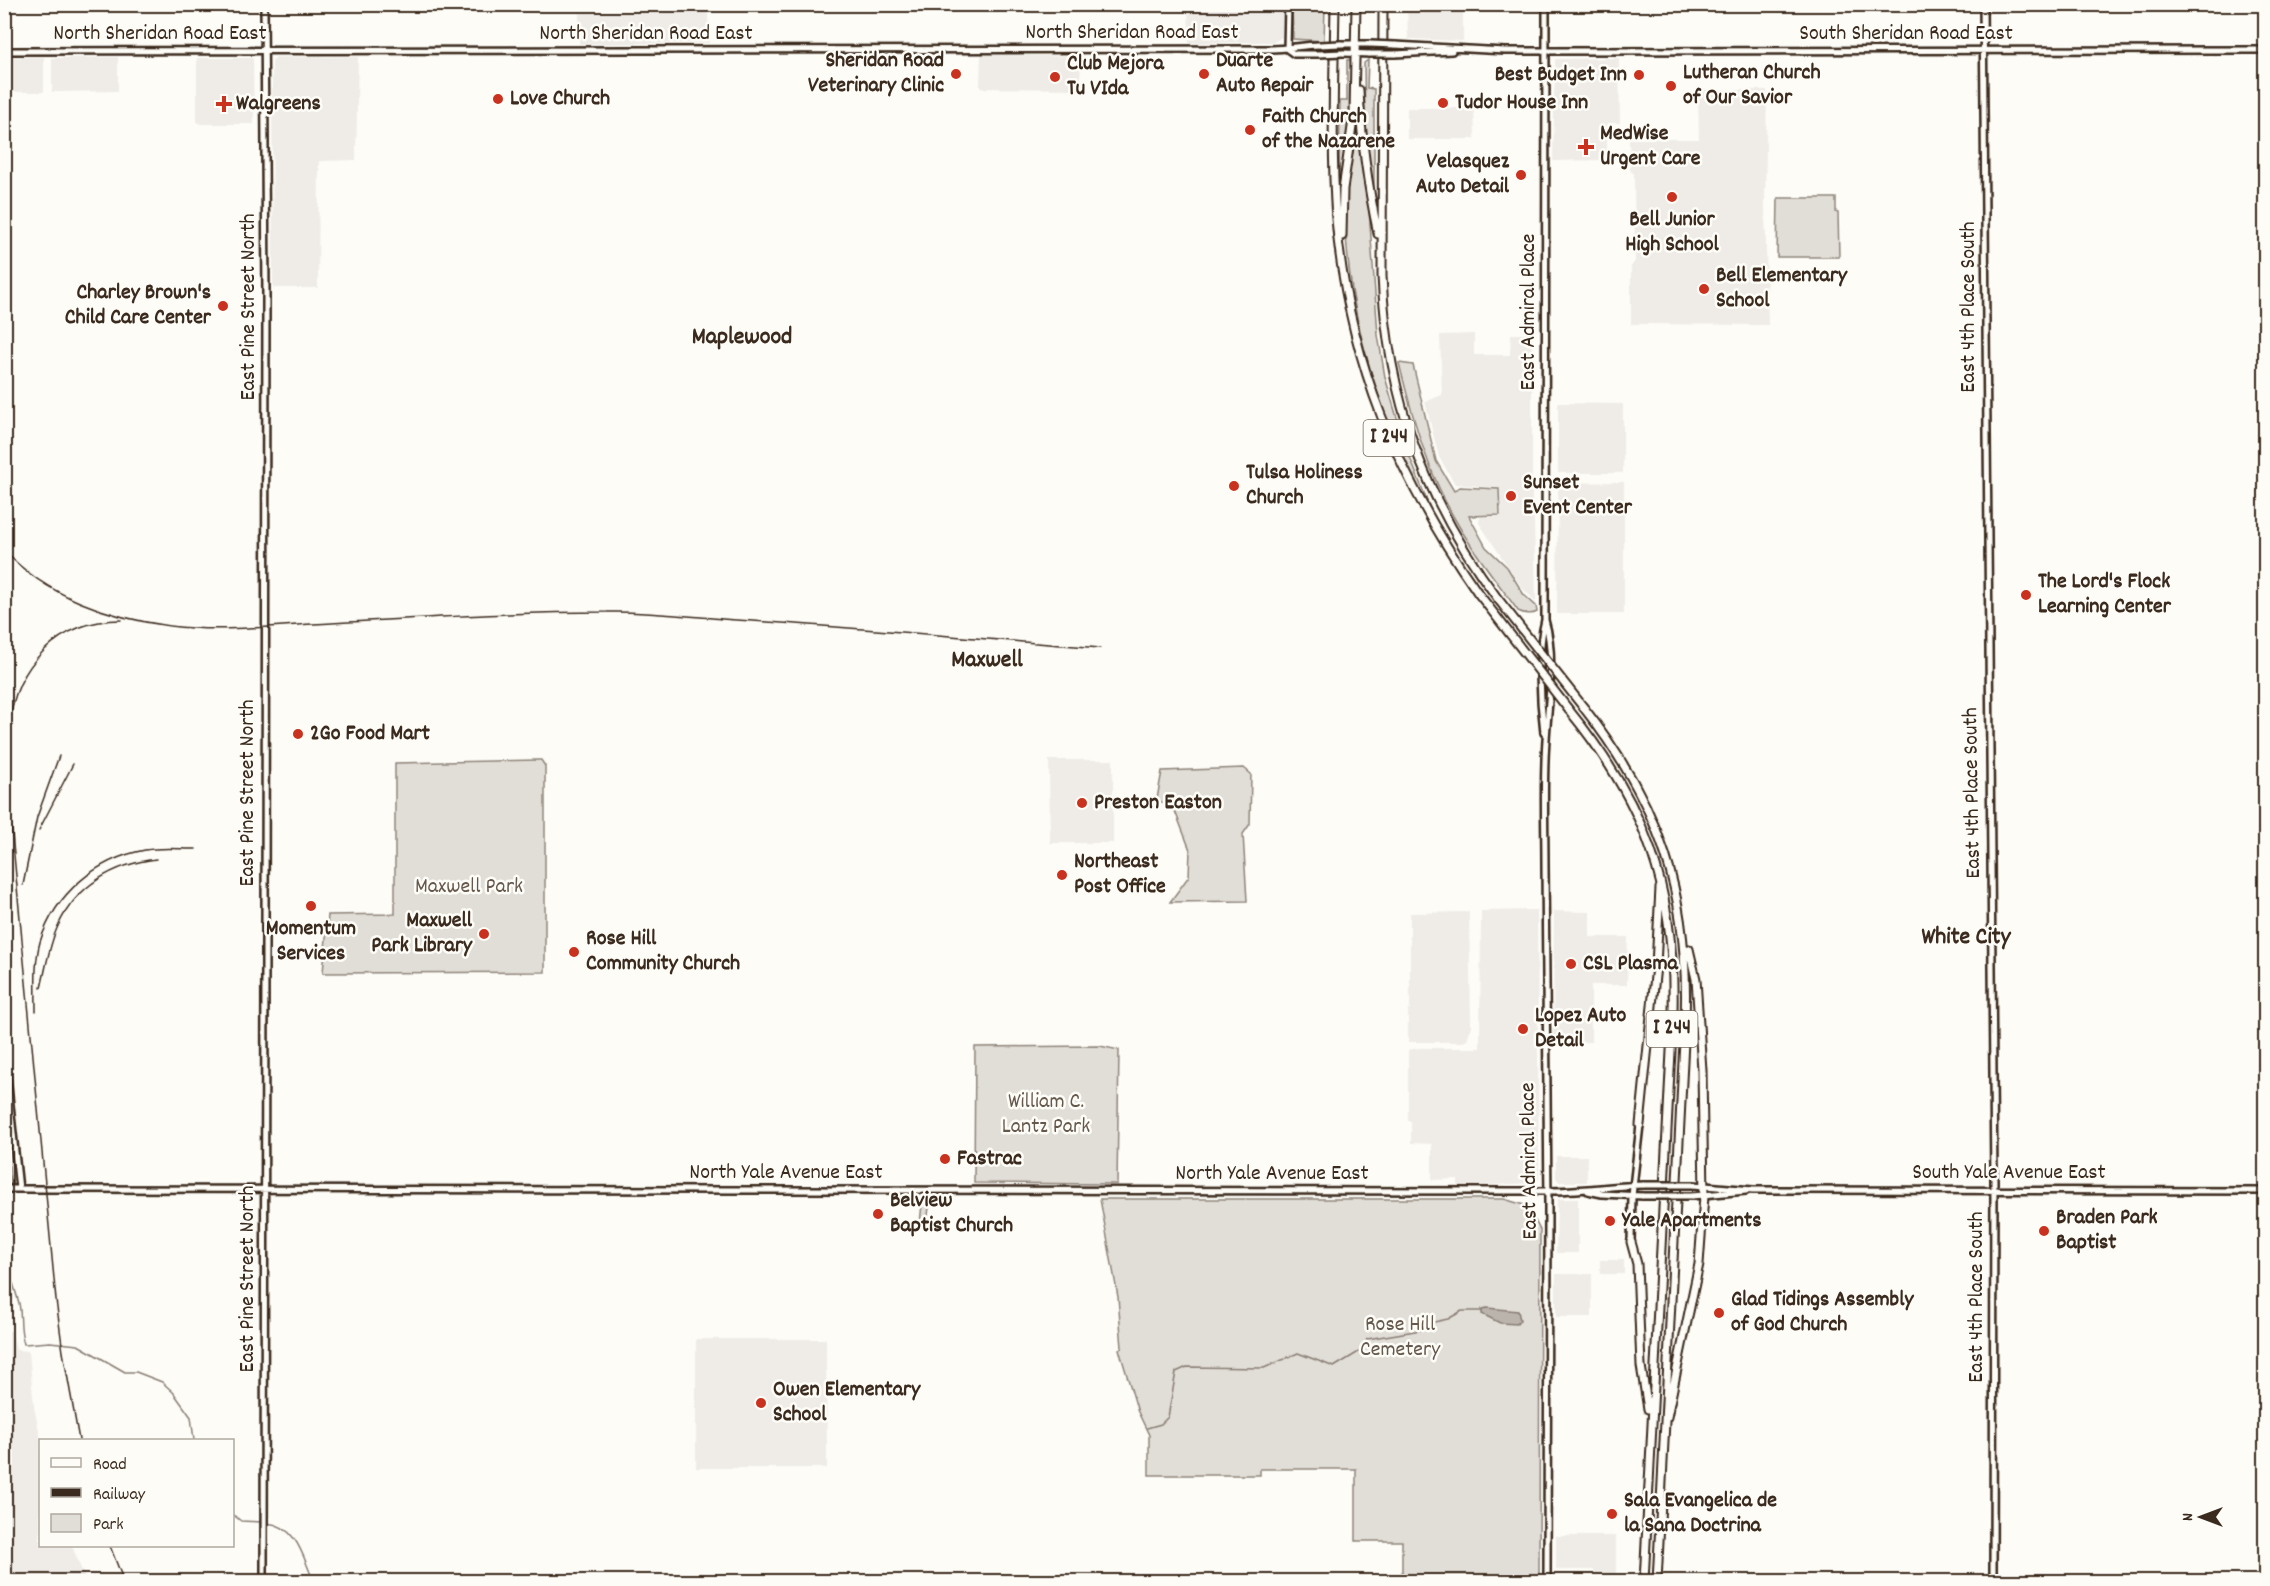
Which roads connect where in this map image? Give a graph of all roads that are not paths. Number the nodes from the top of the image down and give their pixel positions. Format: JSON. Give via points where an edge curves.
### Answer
{"nodes":[{"id":1,"x":264,"y":4,"type":"edge"},
{"id":2,"x":1288,"y":4,"type":"edge"},
{"id":3,"x":1335,"y":4,"type":"edge"},
{"id":4,"x":1356,"y":4,"type":"edge"},
{"id":5,"x":1360,"y":4,"type":"edge"},
{"id":6,"x":1383,"y":4,"type":"edge"},
{"id":7,"x":1546,"y":4,"type":"edge"},
{"id":8,"x":1983,"y":4,"type":"edge"},
{"id":9,"x":1357,"y":44,"type":"junction"},
{"id":10,"x":1287,"y":49,"type":"junction"},
{"id":11,"x":264,"y":50,"type":"junction"},
{"id":12,"x":1459,"y":50,"type":"junction"},
{"id":13,"x":1983,"y":50,"type":"junction"},
{"id":14,"x":2265,"y":50,"type":"edge"},
{"id":15,"x":4,"y":51,"type":"edge"},
{"id":16,"x":1546,"y":51,"type":"junction"},
{"id":17,"x":1357,"y":54,"type":"junction"},
{"id":18,"x":1381,"y":245,"type":"junction"},
{"id":19,"x":1342,"y":266,"type":"junction"},
{"id":20,"x":1660,"y":879,"type":"junction"},
{"id":21,"x":1681,"y":917,"type":"junction"},
{"id":22,"x":4,"y":1049,"type":"edge"},
{"id":23,"x":1640,"y":1125,"type":"joint"},
{"id":24,"x":1633,"y":1185,"type":"junction"},
{"id":25,"x":1704,"y":1185,"type":"junction"},
{"id":26,"x":4,"y":1189,"type":"edge"},
{"id":27,"x":19,"y":1189,"type":"junction"},
{"id":28,"x":264,"y":1190,"type":"junction"},
{"id":29,"x":1584,"y":1190,"type":"junction"},
{"id":30,"x":1753,"y":1190,"type":"junction"},
{"id":31,"x":1994,"y":1190,"type":"junction"},
{"id":32,"x":1547,"y":1191,"type":"junction"},
{"id":33,"x":1567,"y":1191,"type":"joint"},
{"id":34,"x":2265,"y":1191,"type":"edge"},
{"id":35,"x":1632,"y":1196,"type":"junction"},
{"id":36,"x":1704,"y":1196,"type":"junction"},
{"id":37,"x":1631,"y":1242,"type":"joint"},
{"id":38,"x":1650,"y":1424,"type":"junction"},
{"id":39,"x":1663,"y":1434,"type":"junction"},
{"id":40,"x":264,"y":1581,"type":"edge"},
{"id":41,"x":1547,"y":1581,"type":"edge"},
{"id":42,"x":1644,"y":1581,"type":"edge"},
{"id":43,"x":1657,"y":1581,"type":"edge"},
{"id":44,"x":1993,"y":1581,"type":"edge"}],
"edges":[{"from":1,"to":11,"type":"main road","name":"East Pine Street North"},
{"from":2,"to":10,"type":"main road"},
{"from":3,"to":19,"type":"highway","number":"I 244","via":[[1335,192]]},
{"from":4,"to":9,"type":"highway"},
{"from":5,"to":9,"type":"highway"},
{"from":6,"to":18,"type":"highway","number":"I 244"},
{"from":7,"to":16,"type":"main road","name":"East Admiral Place"},
{"from":8,"to":13,"type":"main road","name":"East 4th Place South"},
{"from":9,"to":10,"type":"main road","name":"North Sheridan Road East","bridge":true,"via":[[1294,45]]},
{"from":9,"to":12,"type":"main road","name":"North Sheridan Road East","bridge":true},
{"from":9,"to":17,"type":"highway"},
{"from":10,"to":11,"type":"main road","name":"North Sheridan Road East"},
{"from":10,"to":17,"type":"main road","name":"North Sheridan Road East","bridge":true,"via":[[1294,54]]},
{"from":11,"to":15,"type":"main road","name":"North Sheridan Road East"},
{"from":11,"to":28,"type":"main road","name":"East Pine Street North"},
{"from":12,"to":16,"type":"main road","name":"North Sheridan Road East"},
{"from":12,"to":17,"type":"main road","name":"North Sheridan Road East","bridge":true},
{"from":13,"to":14,"type":"main road","name":"South Sheridan Road East"},
{"from":13,"to":16,"type":"main road","name":"South Sheridan Road East"},
{"from":13,"to":31,"type":"main road","name":"East 4th Place South"},
{"from":16,"to":32,"type":"main road","name":"East Admiral Place","via":[[1545,620],[1550,682],[1546,740]]},
{"from":17,"to":18,"type":"highway","via":[[1361,130]]},
{"from":17,"to":19,"type":"highway","via":[[1342,202]]},
{"from":18,"to":21,"type":"highway","number":"I 244","bridge":true,"via":[[1387,341],[1400,403],[1427,480],[1453,530],[1498,599],[1584,708],[1638,787],[1666,853]]},
{"from":19,"to":20,"type":"highway","number":"I 244","bridge":true,"via":[[1356,338],[1399,461],[1431,521],[1478,593],[1608,760],[1649,843]]},
{"from":20,"to":23,"type":"highway","via":[[1656,966]]},
{"from":20,"to":38,"type":"highway","number":"I 244","via":[[1670,932],[1673,982]]},
{"from":21,"to":25,"type":"highway","via":[[1696,979]]},
{"from":21,"to":39,"type":"highway","number":"I 244","via":[[1687,984]]},
{"from":22,"to":27,"type":"main road"},
{"from":23,"to":24,"type":"main road"},
{"from":24,"to":25,"type":"main road","name":"South Yale Avenue East","bridge":true},
{"from":24,"to":29,"type":"main road","name":"South Yale Avenue East"},
{"from":24,"to":35,"type":"main road"},
{"from":25,"to":30,"type":"main road","name":"South Yale Avenue East"},
{"from":25,"to":36,"type":"highway"},
{"from":26,"to":27,"type":"main road","name":"North Yale Avenue East"},
{"from":27,"to":28,"type":"main road","name":"North Yale Avenue East"},
{"from":28,"to":32,"type":"main road","name":"North Yale Avenue East"},
{"from":28,"to":40,"type":"main road","name":"East Pine Street North"},
{"from":29,"to":33,"type":"main road","name":"South Yale Avenue East"},
{"from":29,"to":35,"type":"main road","name":"South Yale Avenue East"},
{"from":30,"to":31,"type":"main road","name":"South Yale Avenue East"},
{"from":30,"to":36,"type":"main road","name":"South Yale Avenue East"},
{"from":31,"to":34,"type":"main road","name":"South Yale Avenue East"},
{"from":31,"to":44,"type":"main road","name":"East 4th Place South"},
{"from":32,"to":33,"type":"main road","name":"North Yale Avenue East"},
{"from":32,"to":41,"type":"main road","name":"East Admiral Place"},
{"from":35,"to":36,"type":"main road","name":"South Yale Avenue East","bridge":true},
{"from":35,"to":37,"type":"main road"},
{"from":36,"to":39,"type":"highway","via":[[1699,1264]]},
{"from":37,"to":38,"type":"highway"},
{"from":38,"to":42,"type":"highway","number":"I 244"},
{"from":39,"to":43,"type":"highway","number":"I 244"}]}
